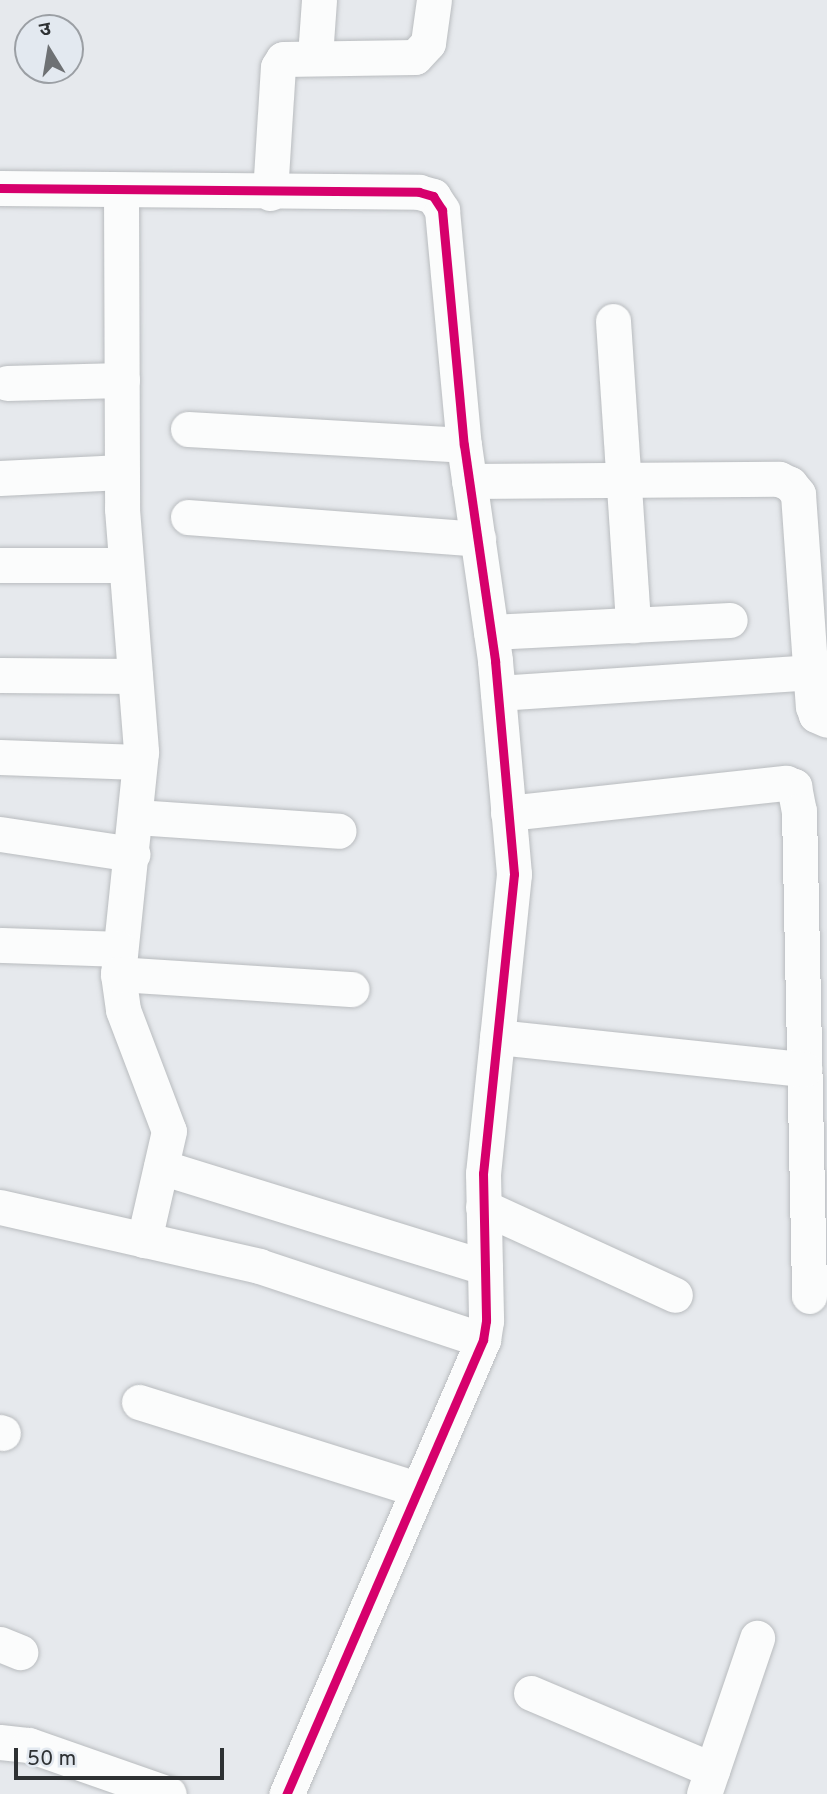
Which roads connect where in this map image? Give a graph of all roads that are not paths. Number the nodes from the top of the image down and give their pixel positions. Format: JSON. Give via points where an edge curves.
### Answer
{"nodes":[{"id":1,"x":319,"y":0,"type":"edge"},
{"id":2,"x":434,"y":0,"type":"edge"},
{"id":3,"x":316,"y":56,"type":"junction"},
{"id":4,"x":0,"y":188,"type":"edge"},
{"id":5,"x":121,"y":191,"type":"junction"},
{"id":6,"x":270,"y":193,"type":"junction"},
{"id":7,"x":613,"y":321,"type":"dead end"},
{"id":8,"x":122,"y":380,"type":"junction"},
{"id":9,"x":7,"y":383,"type":"dead end"},
{"id":10,"x":188,"y":429,"type":"dead end"},
{"id":11,"x":464,"y":445,"type":"junction"},
{"id":12,"x":122,"y":472,"type":"junction"},
{"id":13,"x":0,"y":478,"type":"edge"},
{"id":14,"x":625,"y":480,"type":"junction"},
{"id":15,"x":469,"y":481,"type":"junction"},
{"id":16,"x":188,"y":517,"type":"dead end"},
{"id":17,"x":478,"y":539,"type":"junction"},
{"id":18,"x":0,"y":565,"type":"edge"},
{"id":19,"x":125,"y":565,"type":"junction"},
{"id":20,"x":730,"y":620,"type":"dead end"},
{"id":21,"x":633,"y":625,"type":"junction"},
{"id":22,"x":491,"y":632,"type":"junction"},
{"id":23,"x":813,"y":672,"type":"junction"},
{"id":24,"x":0,"y":675,"type":"edge"},
{"id":25,"x":135,"y":676,"type":"junction"},
{"id":26,"x":498,"y":693,"type":"junction"},
{"id":27,"x":827,"y":720,"type":"edge"},
{"id":28,"x":0,"y":758,"type":"edge"},
{"id":29,"x":139,"y":762,"type":"junction"},
{"id":30,"x":813,"y":812,"type":"edge"},
{"id":31,"x":509,"y":813,"type":"junction"},
{"id":32,"x":136,"y":817,"type":"junction"},
{"id":33,"x":339,"y":831,"type":"dead end"},
{"id":34,"x":0,"y":834,"type":"edge"},
{"id":35,"x":132,"y":853,"type":"junction"},
{"id":36,"x":0,"y":945,"type":"edge"},
{"id":37,"x":119,"y":961,"type":"junction"},
{"id":38,"x":352,"y":989,"type":"dead end"},
{"id":39,"x":497,"y":1037,"type":"junction"},
{"id":40,"x":812,"y":1077,"type":"edge"},
{"id":41,"x":161,"y":1167,"type":"junction"},
{"id":42,"x":0,"y":1207,"type":"edge"},
{"id":43,"x":484,"y":1207,"type":"junction"},
{"id":44,"x":144,"y":1240,"type":"junction"},
{"id":45,"x":485,"y":1268,"type":"junction"},
{"id":46,"x":675,"y":1295,"type":"dead end"},
{"id":47,"x":809,"y":1296,"type":"dead end"},
{"id":48,"x":483,"y":1340,"type":"junction"},
{"id":49,"x":139,"y":1402,"type":"dead end"},
{"id":50,"x":417,"y":1489,"type":"junction"},
{"id":51,"x":757,"y":1638,"type":"dead end"},
{"id":52,"x":531,"y":1693,"type":"dead end"},
{"id":53,"x":0,"y":1741,"type":"edge"},
{"id":54,"x":708,"y":1782,"type":"edge"},
{"id":55,"x":169,"y":1794,"type":"edge"},
{"id":56,"x":287,"y":1794,"type":"edge"}],
"edges":[{"from":1,"to":3,"type":"street"},
{"from":2,"to":3,"type":"street","via":[[428,43],[415,57]]},
{"from":3,"to":6,"type":"street","via":[[292,56],[278,67]]},
{"from":4,"to":5,"type":"street"},
{"from":5,"to":6,"type":"street"},
{"from":5,"to":8,"type":"street"},
{"from":6,"to":11,"type":"street","via":[[419,192],[433,196],[442,210]]},
{"from":7,"to":14,"type":"street"},
{"from":8,"to":9,"type":"street"},
{"from":8,"to":12,"type":"street"},
{"from":10,"to":11,"type":"street"},
{"from":11,"to":15,"type":"street"},
{"from":12,"to":13,"type":"street"},
{"from":12,"to":19,"type":"street"},
{"from":14,"to":15,"type":"street"},
{"from":14,"to":21,"type":"street"},
{"from":14,"to":23,"type":"street","via":[[779,479],[790,484],[798,494]]},
{"from":15,"to":17,"type":"street"},
{"from":16,"to":17,"type":"street"},
{"from":17,"to":22,"type":"street"},
{"from":18,"to":19,"type":"street"},
{"from":19,"to":25,"type":"street"},
{"from":20,"to":21,"type":"street"},
{"from":21,"to":22,"type":"street"},
{"from":22,"to":26,"type":"street"},
{"from":23,"to":26,"type":"street"},
{"from":23,"to":27,"type":"street","via":[[813,706],[816,715]]},
{"from":24,"to":25,"type":"street"},
{"from":25,"to":29,"type":"street"},
{"from":26,"to":31,"type":"street"},
{"from":28,"to":29,"type":"street"},
{"from":29,"to":32,"type":"street"},
{"from":30,"to":31,"type":"street","via":[[786,783]]},
{"from":30,"to":40,"type":"street"},
{"from":31,"to":39,"type":"street","via":[[514,874]]},
{"from":32,"to":33,"type":"street"},
{"from":32,"to":35,"type":"street"},
{"from":34,"to":35,"type":"street"},
{"from":35,"to":37,"type":"street"},
{"from":36,"to":37,"type":"street"},
{"from":37,"to":38,"type":"street"},
{"from":37,"to":41,"type":"street","via":[[123,1010],[167,1121],[168,1141]]},
{"from":39,"to":40,"type":"street"},
{"from":39,"to":43,"type":"street","via":[[483,1173]]},
{"from":40,"to":47,"type":"street"},
{"from":41,"to":44,"type":"street"},
{"from":41,"to":45,"type":"street"},
{"from":42,"to":44,"type":"street"},
{"from":43,"to":45,"type":"street"},
{"from":43,"to":46,"type":"street"},
{"from":44,"to":48,"type":"street","via":[[259,1266]]},
{"from":45,"to":48,"type":"street"},
{"from":48,"to":50,"type":"street"},
{"from":49,"to":50,"type":"street"},
{"from":50,"to":56,"type":"street"},
{"from":51,"to":54,"type":"street"},
{"from":52,"to":54,"type":"street"},
{"from":53,"to":55,"type":"street","via":[[29,1745]]}]}
